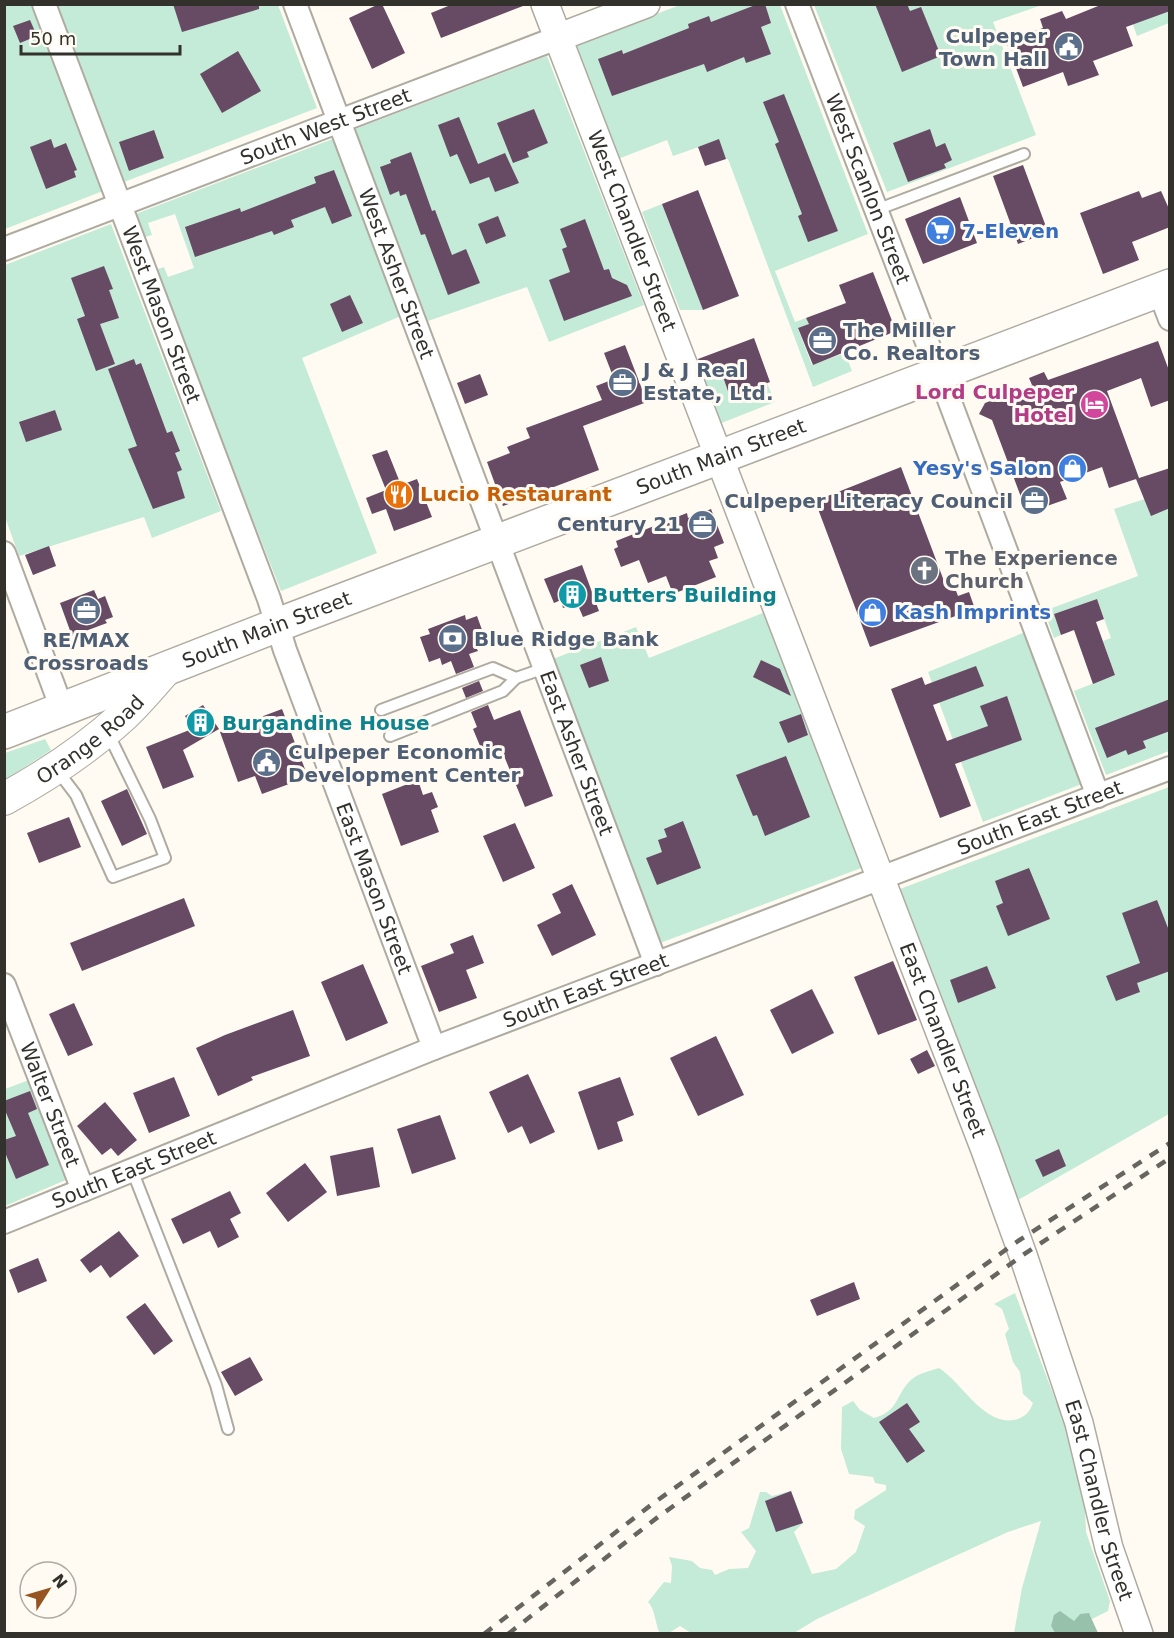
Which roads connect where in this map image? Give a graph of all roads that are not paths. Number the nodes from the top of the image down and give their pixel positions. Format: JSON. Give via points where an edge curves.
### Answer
{"nodes":[{"id":1,"x":44,"y":4,"type":"edge"},
{"id":2,"x":295,"y":4,"type":"edge"},
{"id":3,"x":544,"y":4,"type":"edge"},
{"id":4,"x":646,"y":4,"type":"edge"},
{"id":5,"x":797,"y":4,"type":"edge"},
{"id":6,"x":558,"y":38,"type":"junction"},
{"id":7,"x":339,"y":121,"type":"junction"},
{"id":8,"x":1024,"y":154,"type":"dead end"},
{"id":9,"x":120,"y":206,"type":"junction"},
{"id":10,"x":876,"y":210,"type":"junction"},
{"id":11,"x":4,"y":249,"type":"edge"},
{"id":12,"x":1166,"y":298,"type":"edge"},
{"id":13,"x":939,"y":374,"type":"junction"},
{"id":14,"x":719,"y":457,"type":"junction"},
{"id":15,"x":497,"y":541,"type":"junction"},
{"id":16,"x":4,"y":553,"type":"edge"},
{"id":17,"x":277,"y":625,"type":"junction"},
{"id":18,"x":545,"y":668,"type":"junction"},
{"id":19,"x":167,"y":669,"type":"junction"},
{"id":20,"x":516,"y":678,"type":"junction"},
{"id":21,"x":62,"y":709,"type":"junction"},
{"id":22,"x":381,"y":710,"type":"dead end"},
{"id":23,"x":106,"y":730,"type":"junction"},
{"id":24,"x":4,"y":732,"type":"edge"},
{"id":25,"x":390,"y":736,"type":"dead end"},
{"id":26,"x":55,"y":767,"type":"junction"},
{"id":27,"x":1170,"y":768,"type":"edge"},
{"id":28,"x":1098,"y":796,"type":"junction"},
{"id":29,"x":4,"y":799,"type":"edge"},
{"id":30,"x":882,"y":878,"type":"junction"},
{"id":31,"x":656,"y":964,"type":"junction"},
{"id":32,"x":4,"y":986,"type":"edge"},
{"id":33,"x":434,"y":1048,"type":"junction"},
{"id":34,"x":132,"y":1169,"type":"junction"},
{"id":35,"x":83,"y":1190,"type":"junction"},
{"id":36,"x":4,"y":1222,"type":"edge"},
{"id":37,"x":228,"y":1429,"type":"dead end"},
{"id":38,"x":1138,"y":1634,"type":"edge"}],
"edges":[{"from":1,"to":9,"type":"street","name":"West Mason Street"},
{"from":2,"to":7,"type":"street","name":"West Asher Street"},
{"from":3,"to":6,"type":"street","name":"West Chandler Street"},
{"from":4,"to":6,"type":"street","name":"South West Street"},
{"from":5,"to":10,"type":"street","name":"West Scanlon Street"},
{"from":6,"to":7,"type":"street","name":"South West Street"},
{"from":6,"to":14,"type":"street","name":"West Chandler Street"},
{"from":7,"to":9,"type":"street","name":"South West Street"},
{"from":7,"to":15,"type":"street","name":"West Asher Street"},
{"from":8,"to":10,"type":"lane"},
{"from":9,"to":11,"type":"street","name":"South West Street"},
{"from":9,"to":17,"type":"street","name":"West Mason Street"},
{"from":10,"to":13,"type":"street","name":"West Scanlon Street"},
{"from":12,"to":13,"type":"main road","name":"South Main Street"},
{"from":13,"to":14,"type":"main road","name":"South Main Street"},
{"from":13,"to":28,"type":"street","name":"West Scanlon Street"},
{"from":14,"to":15,"type":"main road","name":"South Main Street"},
{"from":14,"to":30,"type":"street","name":"East Chandler Street"},
{"from":15,"to":17,"type":"main road","name":"South Main Street"},
{"from":15,"to":18,"type":"street","name":"East Asher Street"},
{"from":16,"to":21,"type":"street"},
{"from":17,"to":19,"type":"main road","name":"South Main Street"},
{"from":17,"to":33,"type":"street","name":"East Mason Street"},
{"from":18,"to":20,"type":"lane"},
{"from":18,"to":31,"type":"street","name":"East Asher Street"},
{"from":19,"to":21,"type":"main road","name":"South Main Street"},
{"from":19,"to":23,"type":"main road","name":"Orange Road"},
{"from":20,"to":22,"type":"lane","via":[[493,668]]},
{"from":20,"to":25,"type":"lane","via":[[503,691]]},
{"from":21,"to":24,"type":"main road","name":"South Main Street"},
{"from":23,"to":26,"type":"main road","name":"Orange Road"},
{"from":23,"to":26,"type":"lane","via":[[165,858],[113,877],[76,795]]},
{"from":26,"to":29,"type":"main road","name":"Orange Road"},
{"from":27,"to":28,"type":"street","name":"South East Street"},
{"from":28,"to":30,"type":"street","name":"South East Street"},
{"from":30,"to":31,"type":"street","name":"South East Street"},
{"from":30,"to":38,"type":"street","name":"East Chandler Street","via":[[985,1150],[1080,1423],[1109,1548]]},
{"from":31,"to":33,"type":"street","name":"South East Street"},
{"from":32,"to":35,"type":"street","name":"Walter Street"},
{"from":33,"to":34,"type":"street","name":"South East Street"},
{"from":34,"to":35,"type":"street","name":"South East Street"},
{"from":34,"to":37,"type":"lane","via":[[216,1385]]},
{"from":35,"to":36,"type":"street","name":"South East Street"}]}
